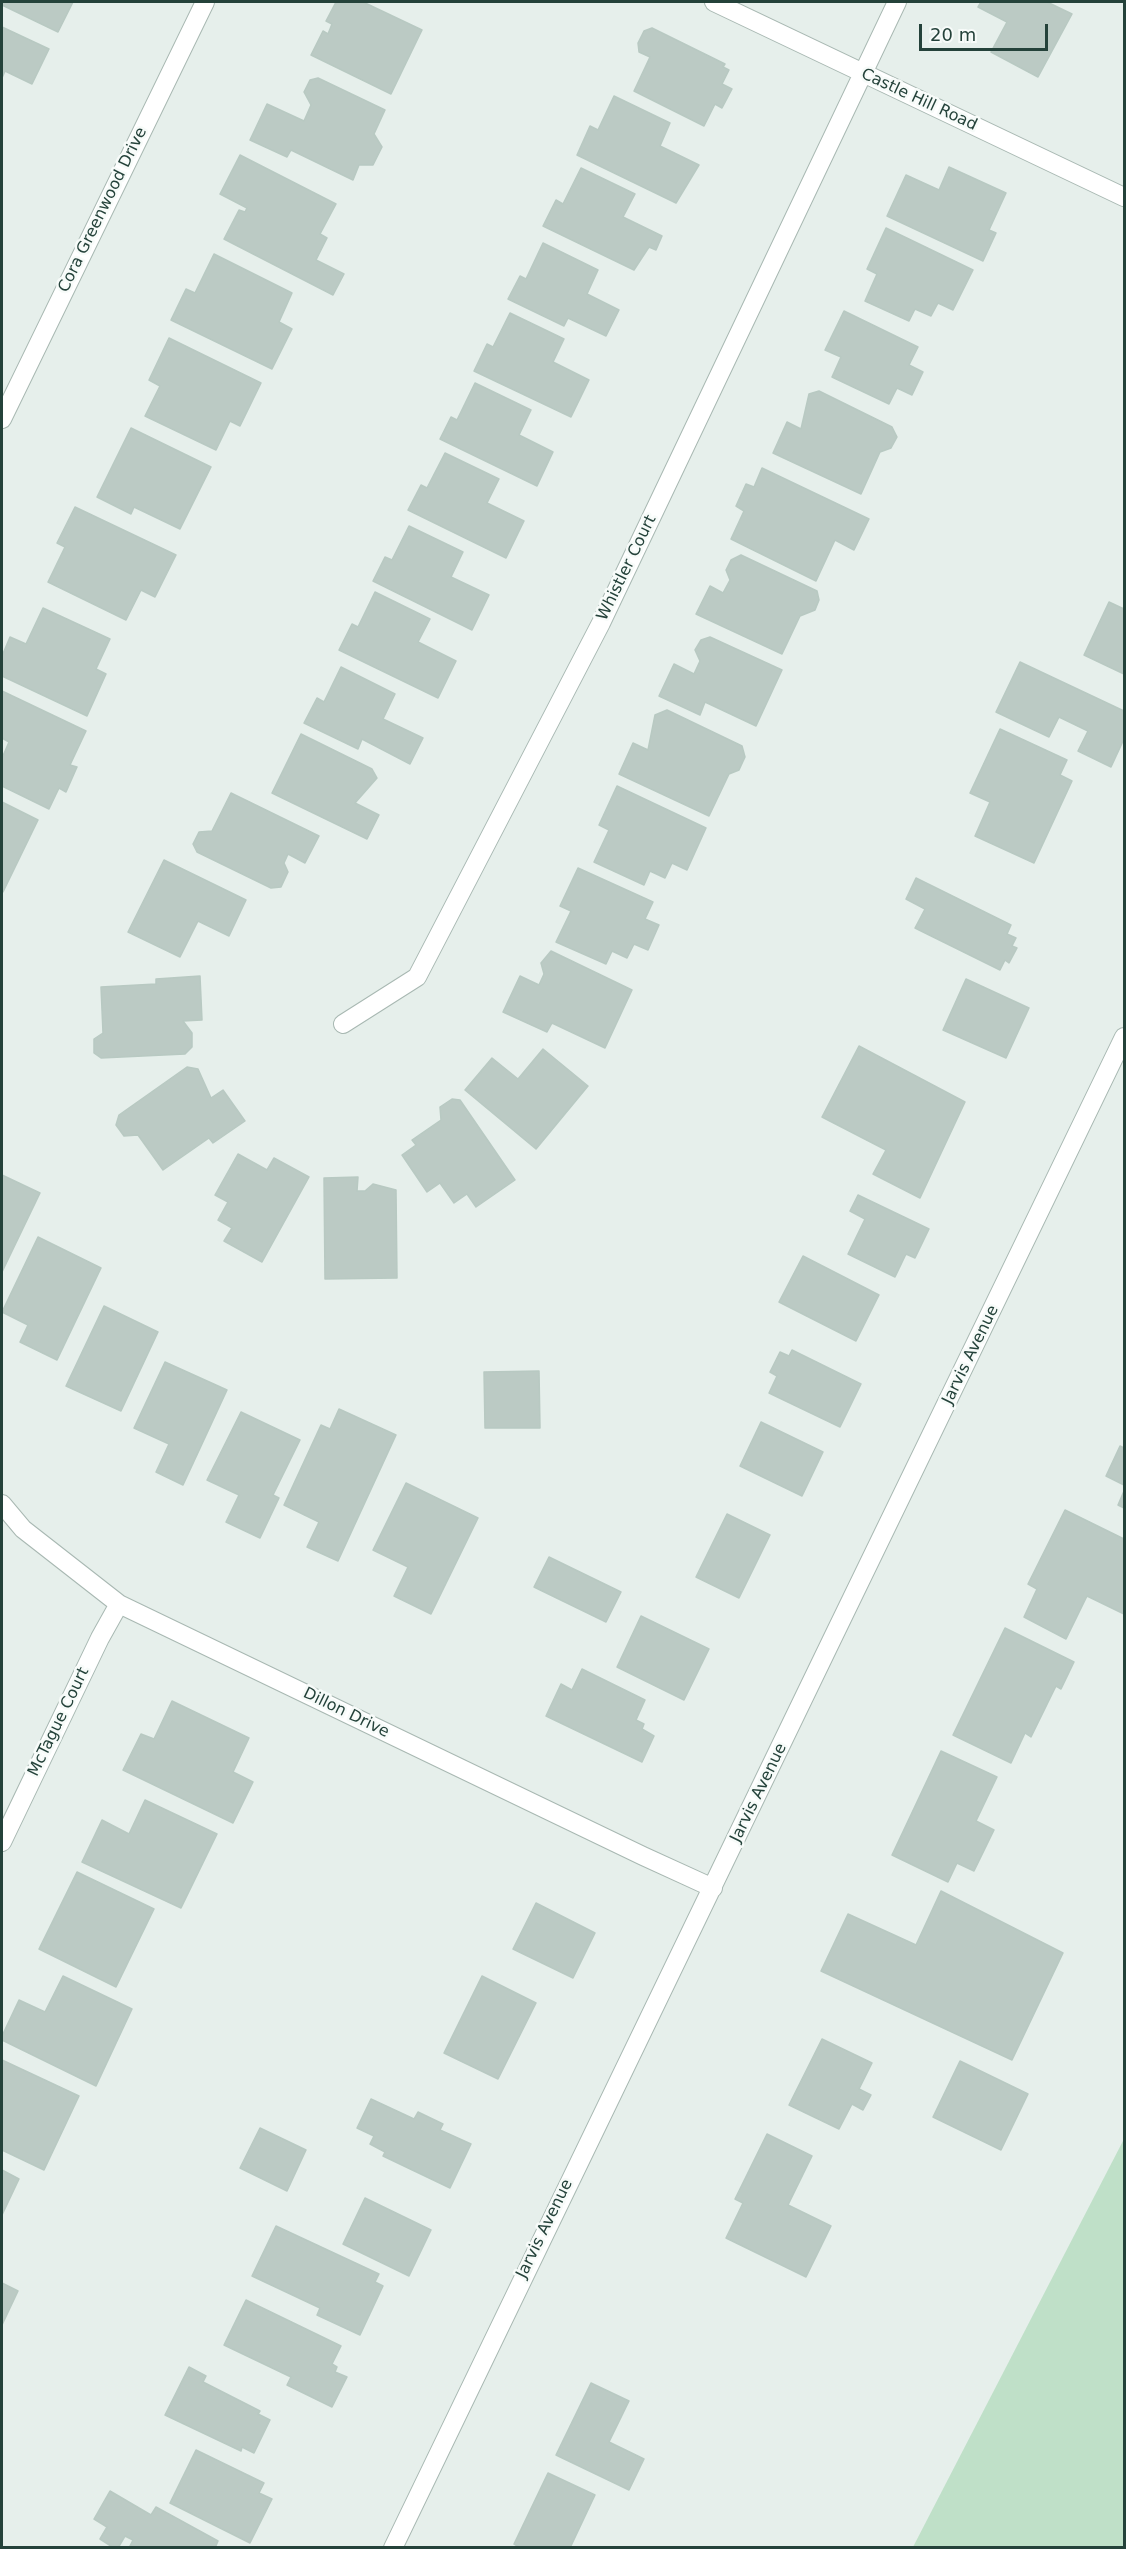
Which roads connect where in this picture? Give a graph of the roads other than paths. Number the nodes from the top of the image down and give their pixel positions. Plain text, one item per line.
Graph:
1 (205, 2) edge
2 (714, 2) edge
3 (897, 2) edge
4 (863, 73) junction
5 (1125, 197) edge
6 (3, 412) edge
7 (343, 1024) dead end
8 (1125, 1037) edge
9 (2, 1504) edge
10 (119, 1604) junction
11 (2, 1842) edge
12 (713, 1888) junction
13 (393, 2547) edge

1 - 6 street, Cora Greenwood Drive
2 - 4 street, Castle Hill Road
3 - 4 street, Whistler Court
4 - 5 street, Castle Hill Road
4 - 7 street, Whistler Court
8 - 12 street, Jarvis Avenue
9 - 10 street, Dillon Drive
10 - 11 street, McTague Court
10 - 12 street, Dillon Drive
12 - 13 street, Jarvis Avenue

